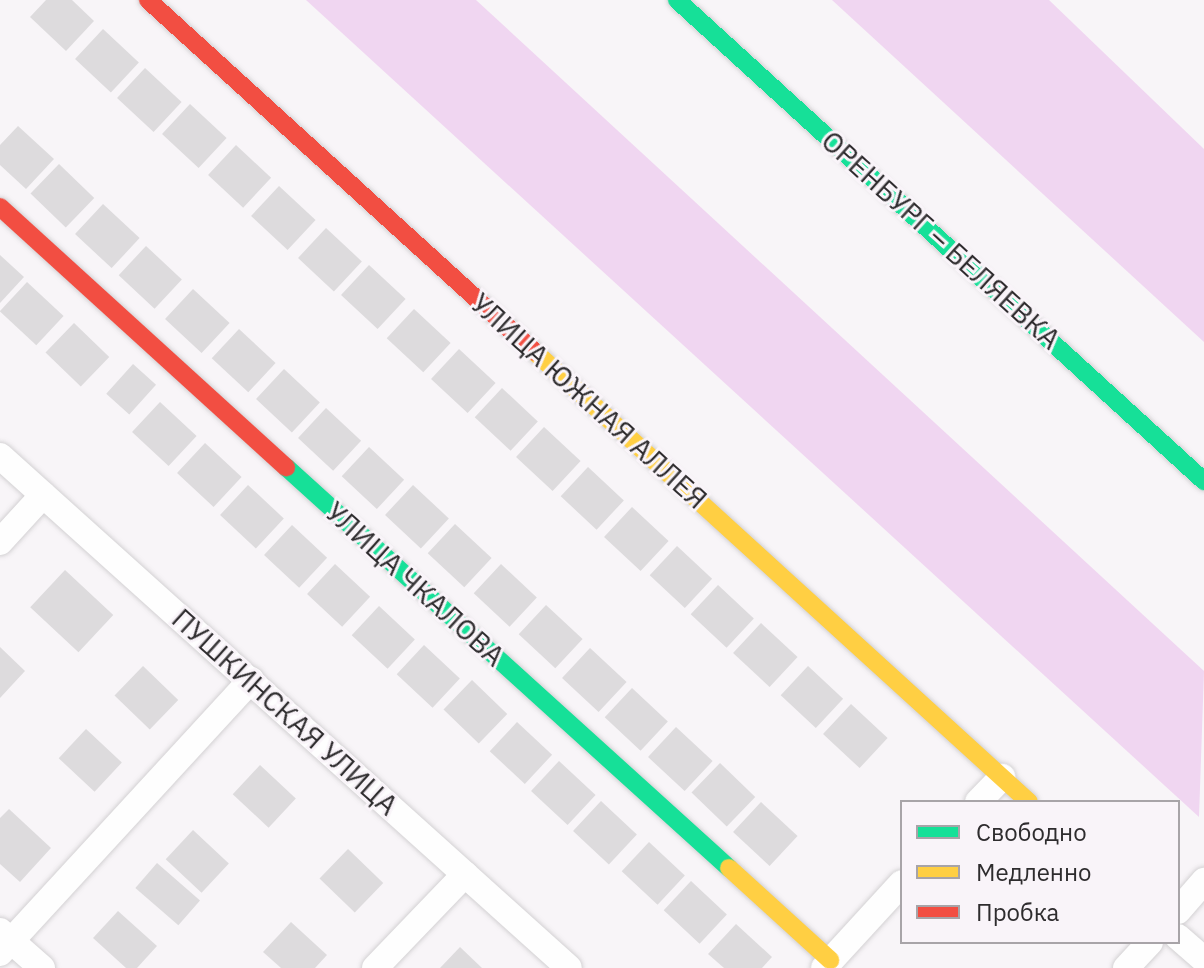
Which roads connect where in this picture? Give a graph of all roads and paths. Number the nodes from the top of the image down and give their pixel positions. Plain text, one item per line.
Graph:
1 (148, 0) edge
2 (677, 0) edge
3 (0, 207) edge
4 (0, 456) edge
5 (1204, 481) edge
6 (43, 495) junction
7 (0, 542) edge
8 (251, 680) junction
9 (1002, 777) junction
10 (980, 800) edge
11 (1027, 800) edge
12 (465, 874) junction
13 (1204, 881) edge
14 (900, 885) edge
15 (1180, 909) edge
16 (1180, 939) edge
17 (4, 941) edge
18 (1148, 944) edge
19 (1204, 960) edge
20 (827, 964) edge
21 (42, 968) edge
22 (375, 968) edge
23 (569, 968) edge
24 (1126, 968) edge

1 - 9 street, УЛИЦА ЮЖНАЯ АЛЛЕЯ
2 - 5 street, ОРЕНБУРГ – БЕЛЯЕВКА
3 - 20 street, УЛИЦА ЧКАЛОВА
4 - 6 street, ПУШКИНСКАЯ УЛИЦА
6 - 7 street
6 - 8 street, ПУШКИНСКАЯ УЛИЦА
8 - 12 street, ПУШКИНСКАЯ УЛИЦА
8 - 17 street
9 - 10 street
9 - 11 street, УЛИЦА ЮЖНАЯ АЛЛЕЯ
12 - 22 street
12 - 23 street, ПУШКИНСКАЯ УЛИЦА
13 - 15 street
14 - 20 street
16 - 19 street
17 - 21 street
18 - 24 street

